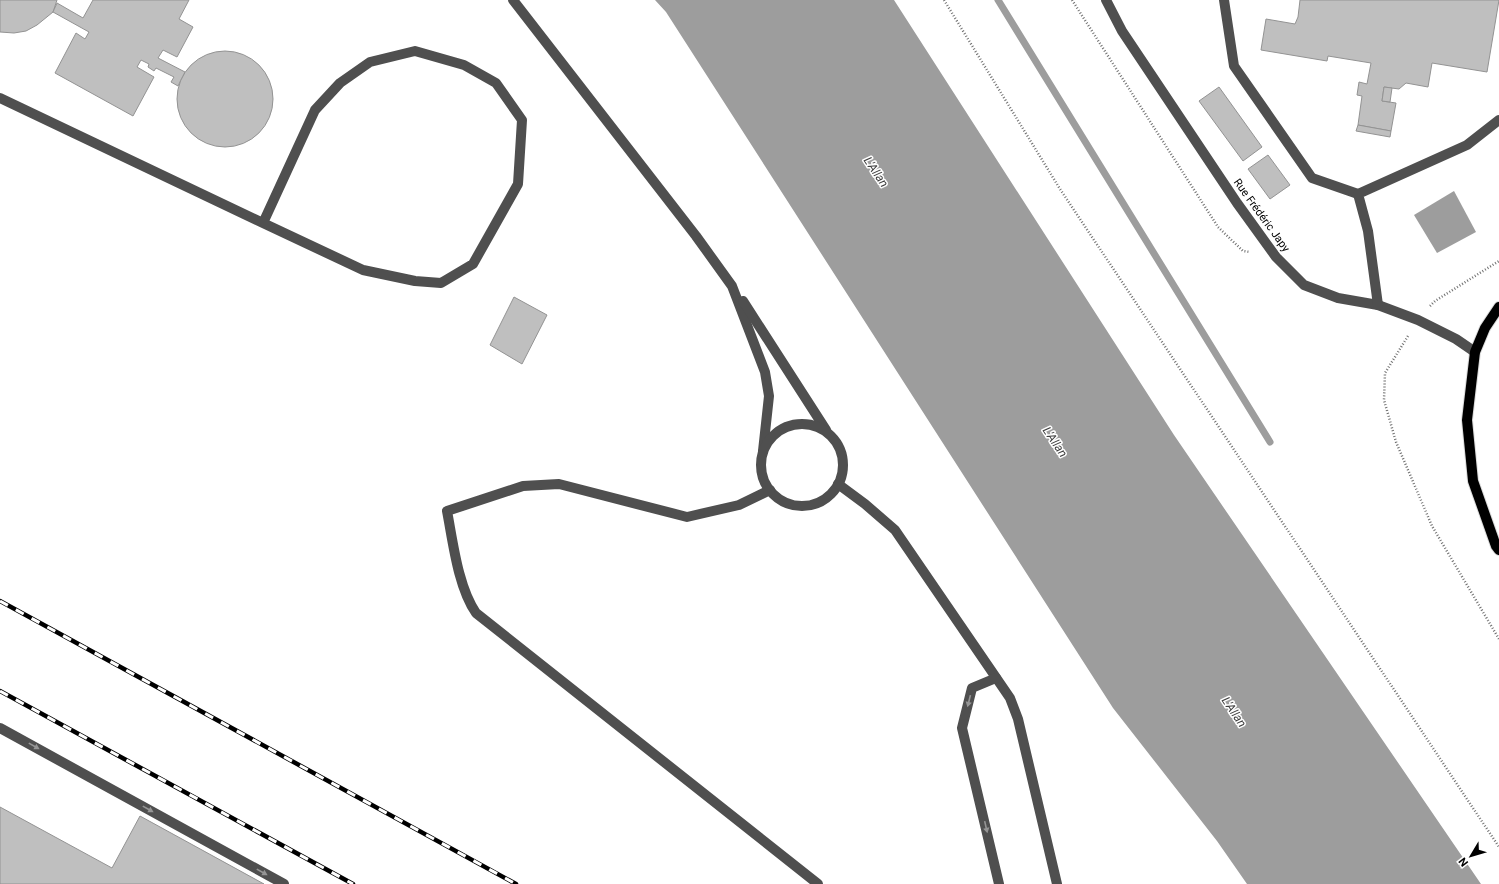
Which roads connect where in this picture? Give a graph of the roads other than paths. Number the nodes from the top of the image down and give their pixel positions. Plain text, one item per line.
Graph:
1 (513, 0) edge
2 (1106, 0) edge
3 (1224, 0) edge
4 (0, 98) edge
5 (1499, 120) edge
6 (1358, 194) junction
7 (264, 223) junction
8 (732, 286) junction
9 (1378, 305) junction
10 (1499, 307) edge
11 (1474, 352) junction
12 (830, 435) junction
13 (763, 451) junction
14 (838, 484) junction
15 (770, 490) junction
16 (1499, 550) edge
17 (996, 678) junction
18 (0, 728) edge
19 (284, 884) edge
20 (818, 884) edge
21 (999, 884) edge
22 (1057, 884) edge

1 - 8 street
2 - 9 street, Rue Frédéric Japy
3 - 6 street
4 - 7 street
5 - 6 street
6 - 9 street
7 - 7 street
8 - 12 street
8 - 13 street
9 - 11 street, Rue Frédéric Japy
10 - 11 main road
11 - 16 main road
12 - 13 street
12 - 14 street
13 - 15 street
14 - 15 street
14 - 17 street
15 - 20 street
17 -> 21 street
17 - 22 street
18 -> 19 street

